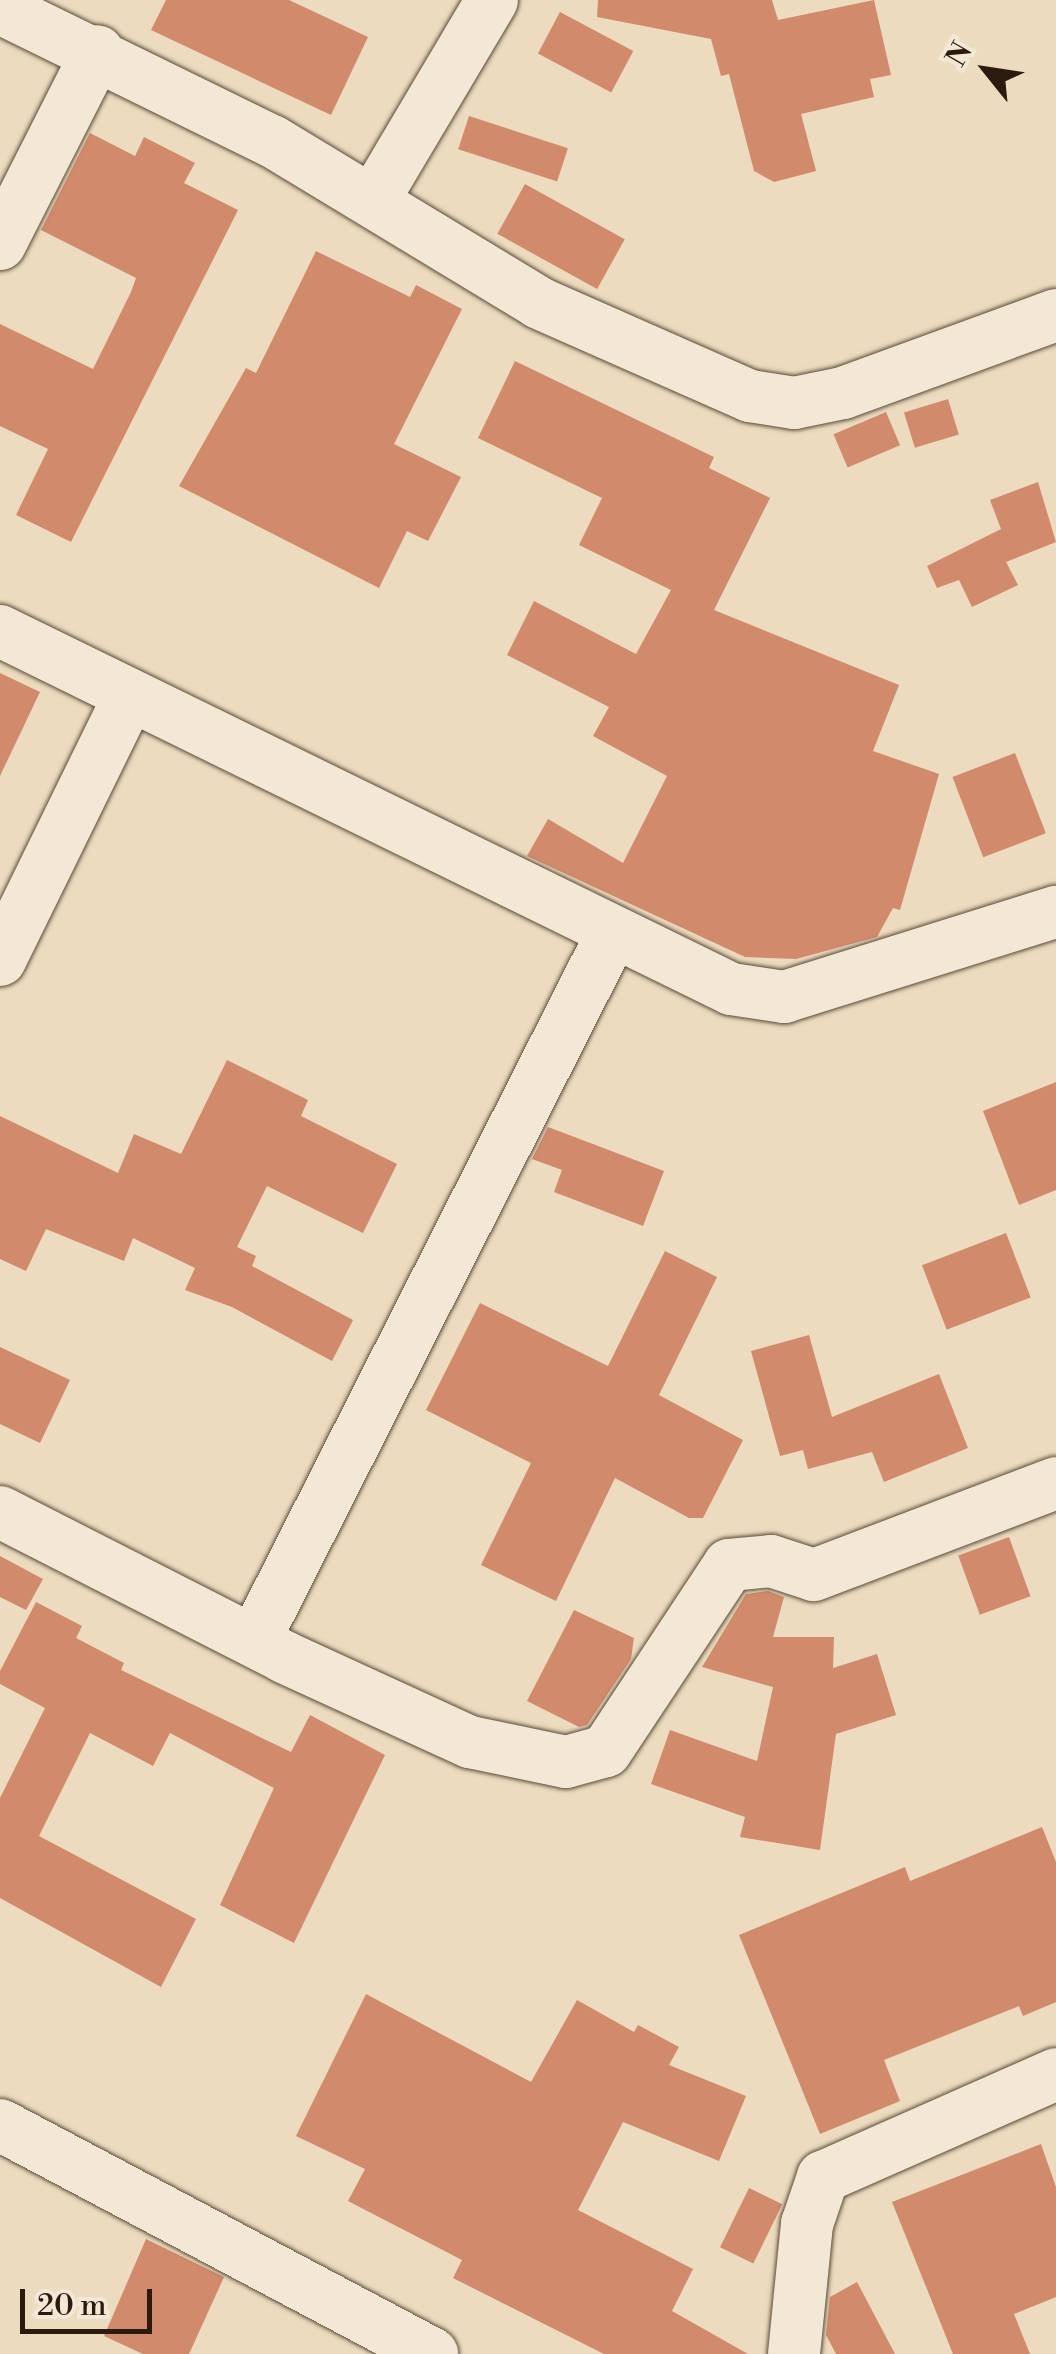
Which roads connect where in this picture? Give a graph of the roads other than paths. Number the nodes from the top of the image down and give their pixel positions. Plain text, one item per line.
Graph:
1 (492, 0) edge
2 (0, 8) edge
3 (98, 51) junction
4 (374, 199) junction
5 (0, 244) edge
6 (1056, 315) edge
7 (0, 631) edge
8 (130, 694) junction
9 (1056, 912) edge
10 (612, 932) junction
11 (0, 960) edge
12 (1056, 1483) edge
13 (0, 1512) edge
14 (254, 1641) junction
15 (1056, 2074) edge
16 (6, 2145) edge
17 (432, 2354) edge
18 (794, 2354) edge

1 - 4 street
2 - 3 street
3 - 4 street
3 - 5 street
4 - 6 street
7 - 8 street
8 - 10 street
8 - 11 street
9 - 10 street
10 - 14 street
12 - 14 street
13 - 14 street
15 - 18 street
16 - 17 street

